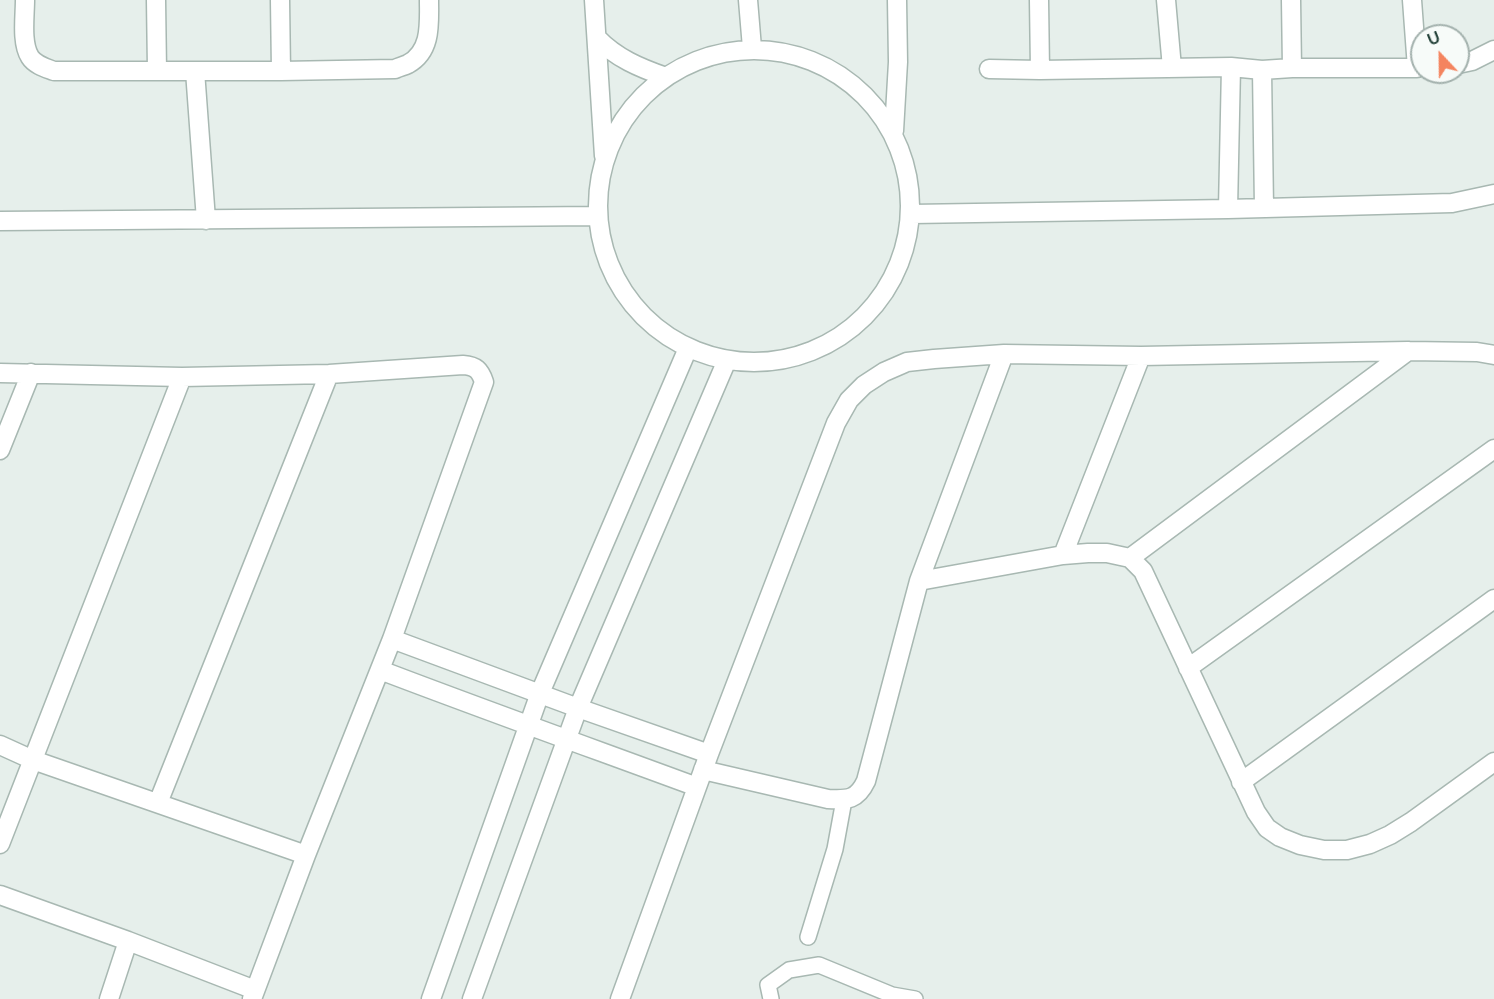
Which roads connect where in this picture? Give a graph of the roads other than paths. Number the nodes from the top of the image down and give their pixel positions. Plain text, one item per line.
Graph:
1 (25, 0) edge
2 (156, 0) edge
3 (280, 0) edge
4 (429, 0) edge
5 (594, 0) edge
6 (748, 0) edge
7 (897, 0) edge
8 (1039, 0) edge
9 (1166, 0) edge
10 (1291, 0) edge
11 (1412, 0) edge
12 (1415, 24) edge
13 (597, 38) junction
14 (752, 48) junction
15 (1494, 50) edge
16 (1470, 61) edge
17 (1231, 67) junction
18 (1172, 68) junction
19 (1292, 68) junction
20 (1410, 68) edge
21 (989, 69) dead end
22 (157, 70) junction
23 (1040, 70) junction
24 (1263, 70) junction
25 (195, 71) junction
26 (281, 71) junction
27 (666, 77) junction
28 (894, 130) junction
29 (604, 158) junction
30 (1494, 194) edge
31 (1264, 208) junction
32 (1228, 209) junction
33 (912, 214) junction
34 (597, 216) junction
35 (206, 220) junction
36 (0, 221) edge
37 (688, 348) junction
38 (1408, 351) junction
39 (1004, 354) junction
40 (1494, 355) edge
41 (1141, 356) junction
42 (727, 360) junction
43 (0, 373) edge
44 (31, 373) junction
45 (329, 374) junction
46 (182, 377) junction
47 (1494, 449) edge
48 (0, 450) edge
49 (1062, 555) junction
50 (1130, 558) junction
51 (919, 581) junction
52 (1494, 599) edge
53 (392, 639) junction
54 (1188, 668) junction
55 (380, 670) junction
56 (540, 693) junction
57 (578, 708) junction
58 (527, 726) junction
59 (566, 739) junction
60 (0, 745) edge
61 (33, 760) junction
62 (1494, 762) edge
63 (703, 770) junction
64 (1241, 782) junction
65 (844, 800) junction
66 (158, 803) junction
67 (0, 844) edge
68 (306, 855) junction
69 (0, 895) edge
70 (808, 937) dead end
71 (128, 941) junction
72 (253, 994) edge
73 (109, 999) edge
74 (431, 999) edge
75 (472, 999) edge
76 (621, 999) edge
77 (771, 999) edge
78 (915, 999) edge

1 - 22 street
2 - 22 street
3 - 26 street
4 - 26 street
5 - 13 street
6 - 14 street
7 - 28 street
8 - 23 street
9 - 18 street
10 - 19 street
11 - 12 street
13 - 27 street
13 - 29 street
14 - 27 street
14 - 28 street
15 - 16 street
17 - 18 street
17 - 24 street
17 - 32 street
18 - 23 street
19 - 20 street
19 - 24 street
21 - 23 street
22 - 25 street
24 - 31 street
25 - 26 street
25 - 35 street
27 - 29 street
28 - 33 street
29 - 34 street
30 - 31 street
31 - 32 street
32 - 33 street
33 - 42 street
34 - 35 street
34 - 37 street
35 - 36 street
37 - 42 street
37 - 56 street
38 - 40 street
38 - 41 street
38 - 50 street
39 - 41 street
39 - 51 street
39 - 63 street
41 - 49 street
42 - 57 street
43 - 44 street
44 - 46 street
44 - 48 street
45 - 46 street
45 - 53 street
45 - 66 street
46 - 61 street
47 - 54 street
49 - 50 street
49 - 51 street
50 - 54 street
51 - 65 street
52 - 64 street
53 - 55 street
53 - 56 street
54 - 64 street
55 - 58 street
55 - 68 street
56 - 57 street
56 - 58 street
57 - 59 street
57 - 63 street
58 - 59 street
58 - 74 street
59 - 63 street
59 - 75 street
60 - 61 street
61 - 66 street
61 - 67 street
62 - 64 street
63 - 65 street
63 - 76 street
65 - 70 lane
66 - 68 street
68 - 72 street
69 - 71 street
71 - 72 street
71 - 73 street
77 - 78 lane

